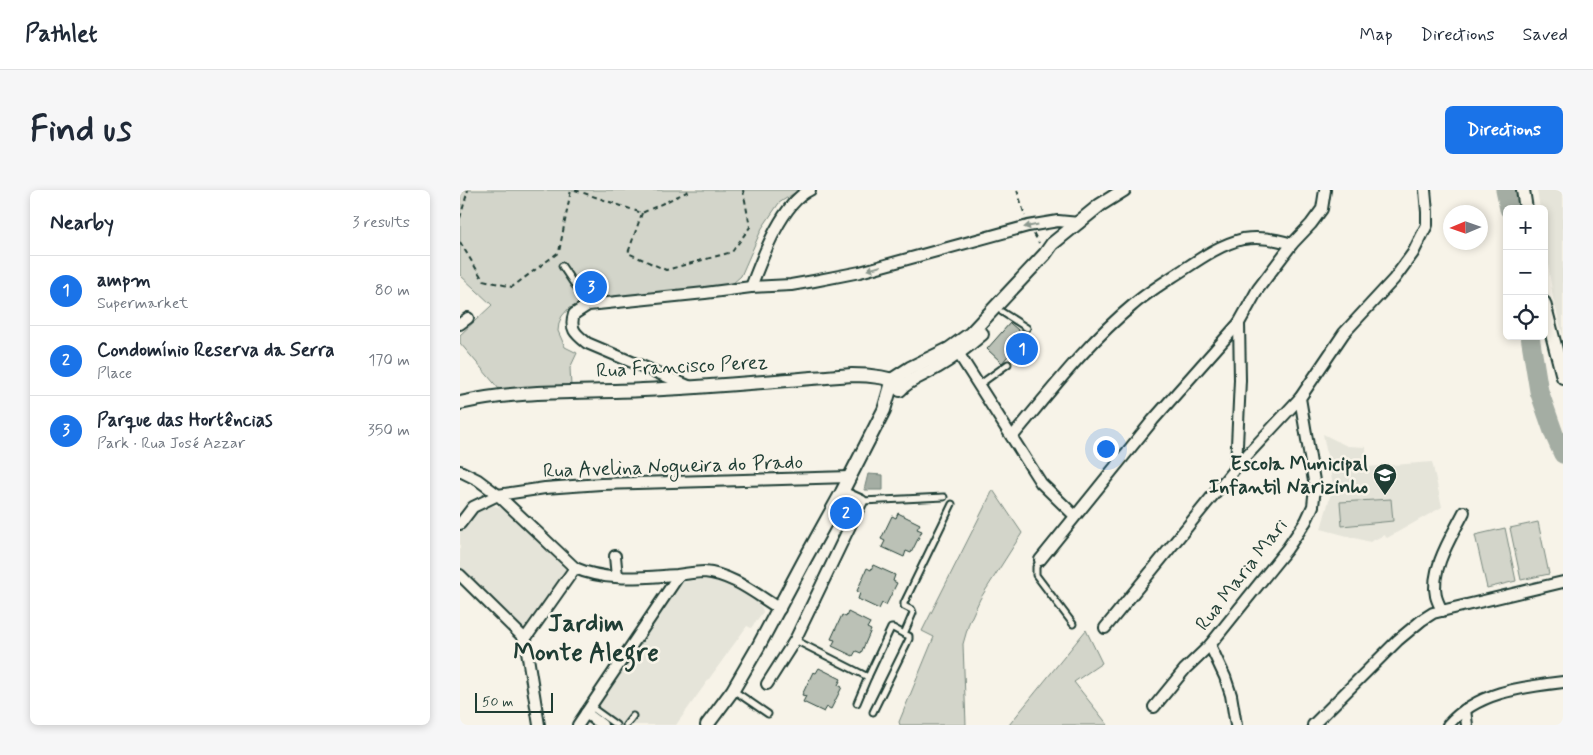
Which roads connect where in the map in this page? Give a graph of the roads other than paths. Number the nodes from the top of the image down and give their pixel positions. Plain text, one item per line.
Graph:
1 (810, 190) edge
2 (1124, 190) edge
3 (1325, 190) edge
4 (1425, 190) edge
5 (1523, 190) edge
6 (1525, 205) edge
7 (1079, 223) junction
8 (1068, 233) junction
9 (1292, 244) junction
10 (562, 266) dead end
11 (751, 287) junction
12 (588, 305) junction
13 (1002, 312) junction
14 (1548, 319) edge
15 (1239, 323) junction
16 (1027, 328) dead end
17 (956, 349) junction
18 (1008, 364) dead end
19 (1563, 377) edge
20 (899, 381) junction
21 (979, 386) junction
22 (692, 387) junction
23 (1300, 398) junction
24 (460, 403) edge
25 (1012, 437) junction
26 (1236, 467) junction
27 (460, 471) edge
28 (850, 477) junction
29 (842, 492) junction
30 (498, 495) junction
31 (944, 497) dead end
32 (862, 501) junction
33 (952, 504) dead end
34 (1464, 512) dead end
35 (1075, 516) junction
36 (460, 524) edge
37 (615, 556) dead end
38 (1040, 560) joint
39 (575, 568) junction
40 (460, 575) edge
41 (679, 575) junction
42 (617, 577) junction
43 (1563, 582) edge
44 (780, 609) junction
45 (1442, 611) junction
46 (1072, 624) dead end
47 (1105, 628) dead end
48 (904, 634) junction
49 (525, 639) junction
50 (795, 640) junction
51 (1210, 644) junction
52 (868, 677) junction
53 (767, 684) dead end
54 (1563, 685) edge
55 (732, 690) junction
56 (857, 703) dead end
57 (1154, 707) dead end
58 (588, 710) junction
59 (1465, 710) junction
60 (873, 712) dead end
61 (768, 714) dead end
62 (632, 716) dead end
63 (539, 725) edge
64 (578, 725) edge
65 (602, 725) edge
66 (616, 725) edge
67 (626, 725) edge
68 (707, 725) edge
69 (1236, 725) edge
70 (1313, 725) edge
71 (1448, 725) edge
72 (1467, 725) edge

1 - 11 street
2 - 7 street
3 - 9 street
4 - 23 street
5 - 6 street
7 - 8 street
7 -> 11 street
8 - 13 street
8 - 17 street
9 - 15 street
9 - 25 street
10 - 12 lane
11 - 12 street
12 - 22 street
13 - 16 lane
13 - 17 street
14 - 19 street
15 - 26 street
15 - 35 street
17 - 20 street
17 - 21 street
18 - 21 lane
20 - 22 street, Rua Francisco Perez
20 - 28 street
21 - 25 street
22 - 24 street, Rua Francisco Perez
23 - 26 street
23 - 51 street, Rua Maria Mari
25 - 35 street
26 - 47 street
27 - 30 street
28 - 29 street
28 - 30 street, Rua Avelina Nogueira do Prado
29 - 32 street
29 - 44 street
30 - 36 street, Rua Avelina Nogueira do Prado
30 - 39 street
31 - 32 lane
32 - 50 street
33 - 48 lane
34 - 45 street
35 - 38 street
37 - 42 street
38 - 46 lane
39 - 42 street
39 - 49 street
40 - 49 street
41 - 42 street
41 - 44 street
41 - 58 street
43 - 45 street
44 - 55 street
45 - 70 street
48 - 52 lane
48 - 60 lane
49 - 63 street
50 - 52 lane
50 - 53 street
51 - 57 street, Rua Maria Mari
51 - 69 street
52 - 56 lane
54 - 59 street
55 - 61 lane
55 - 68 street
58 - 64 street
58 - 65 street
58 - 66 lane
59 - 71 street
59 - 72 street
62 - 67 lane

